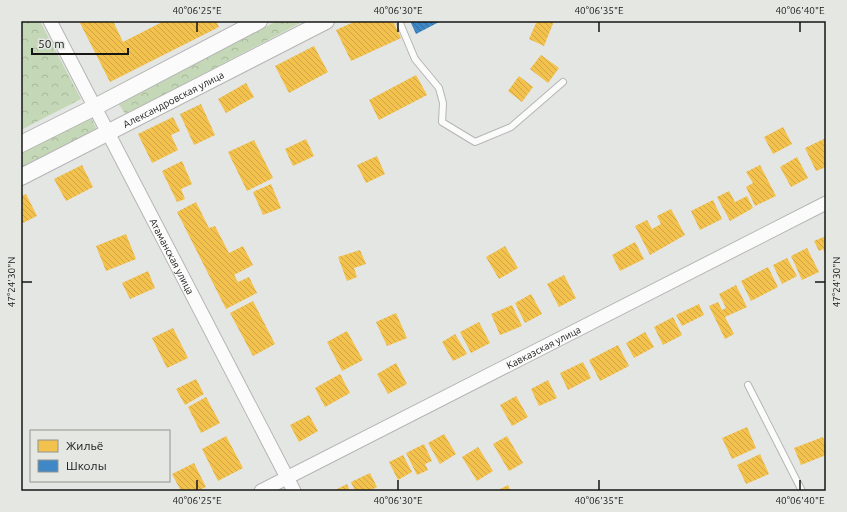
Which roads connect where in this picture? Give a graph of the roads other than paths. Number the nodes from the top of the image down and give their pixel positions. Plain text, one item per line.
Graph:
1 (50, 21) edge
2 (260, 21) edge
3 (326, 21) edge
4 (400, 21) edge
5 (563, 82) dead end
6 (95, 107) junction
7 (108, 133) junction
8 (21, 144) edge
9 (21, 177) edge
10 (826, 203) edge
11 (748, 385) dead end
12 (287, 478) junction
13 (261, 491) edge
14 (294, 491) edge
15 (802, 491) edge

1 - 6 street, Атаманская улица
2 - 6 street
3 - 7 street, Александровская улица
4 - 5 lane
6 - 7 street, Атаманская улица
6 - 8 street
7 - 9 street, Александровская улица
7 - 12 street, Атаманская улица
10 - 12 street, Кавказская улица
11 - 15 lane
12 - 13 street, Кавказская улица
12 - 14 street, Атаманская улица

